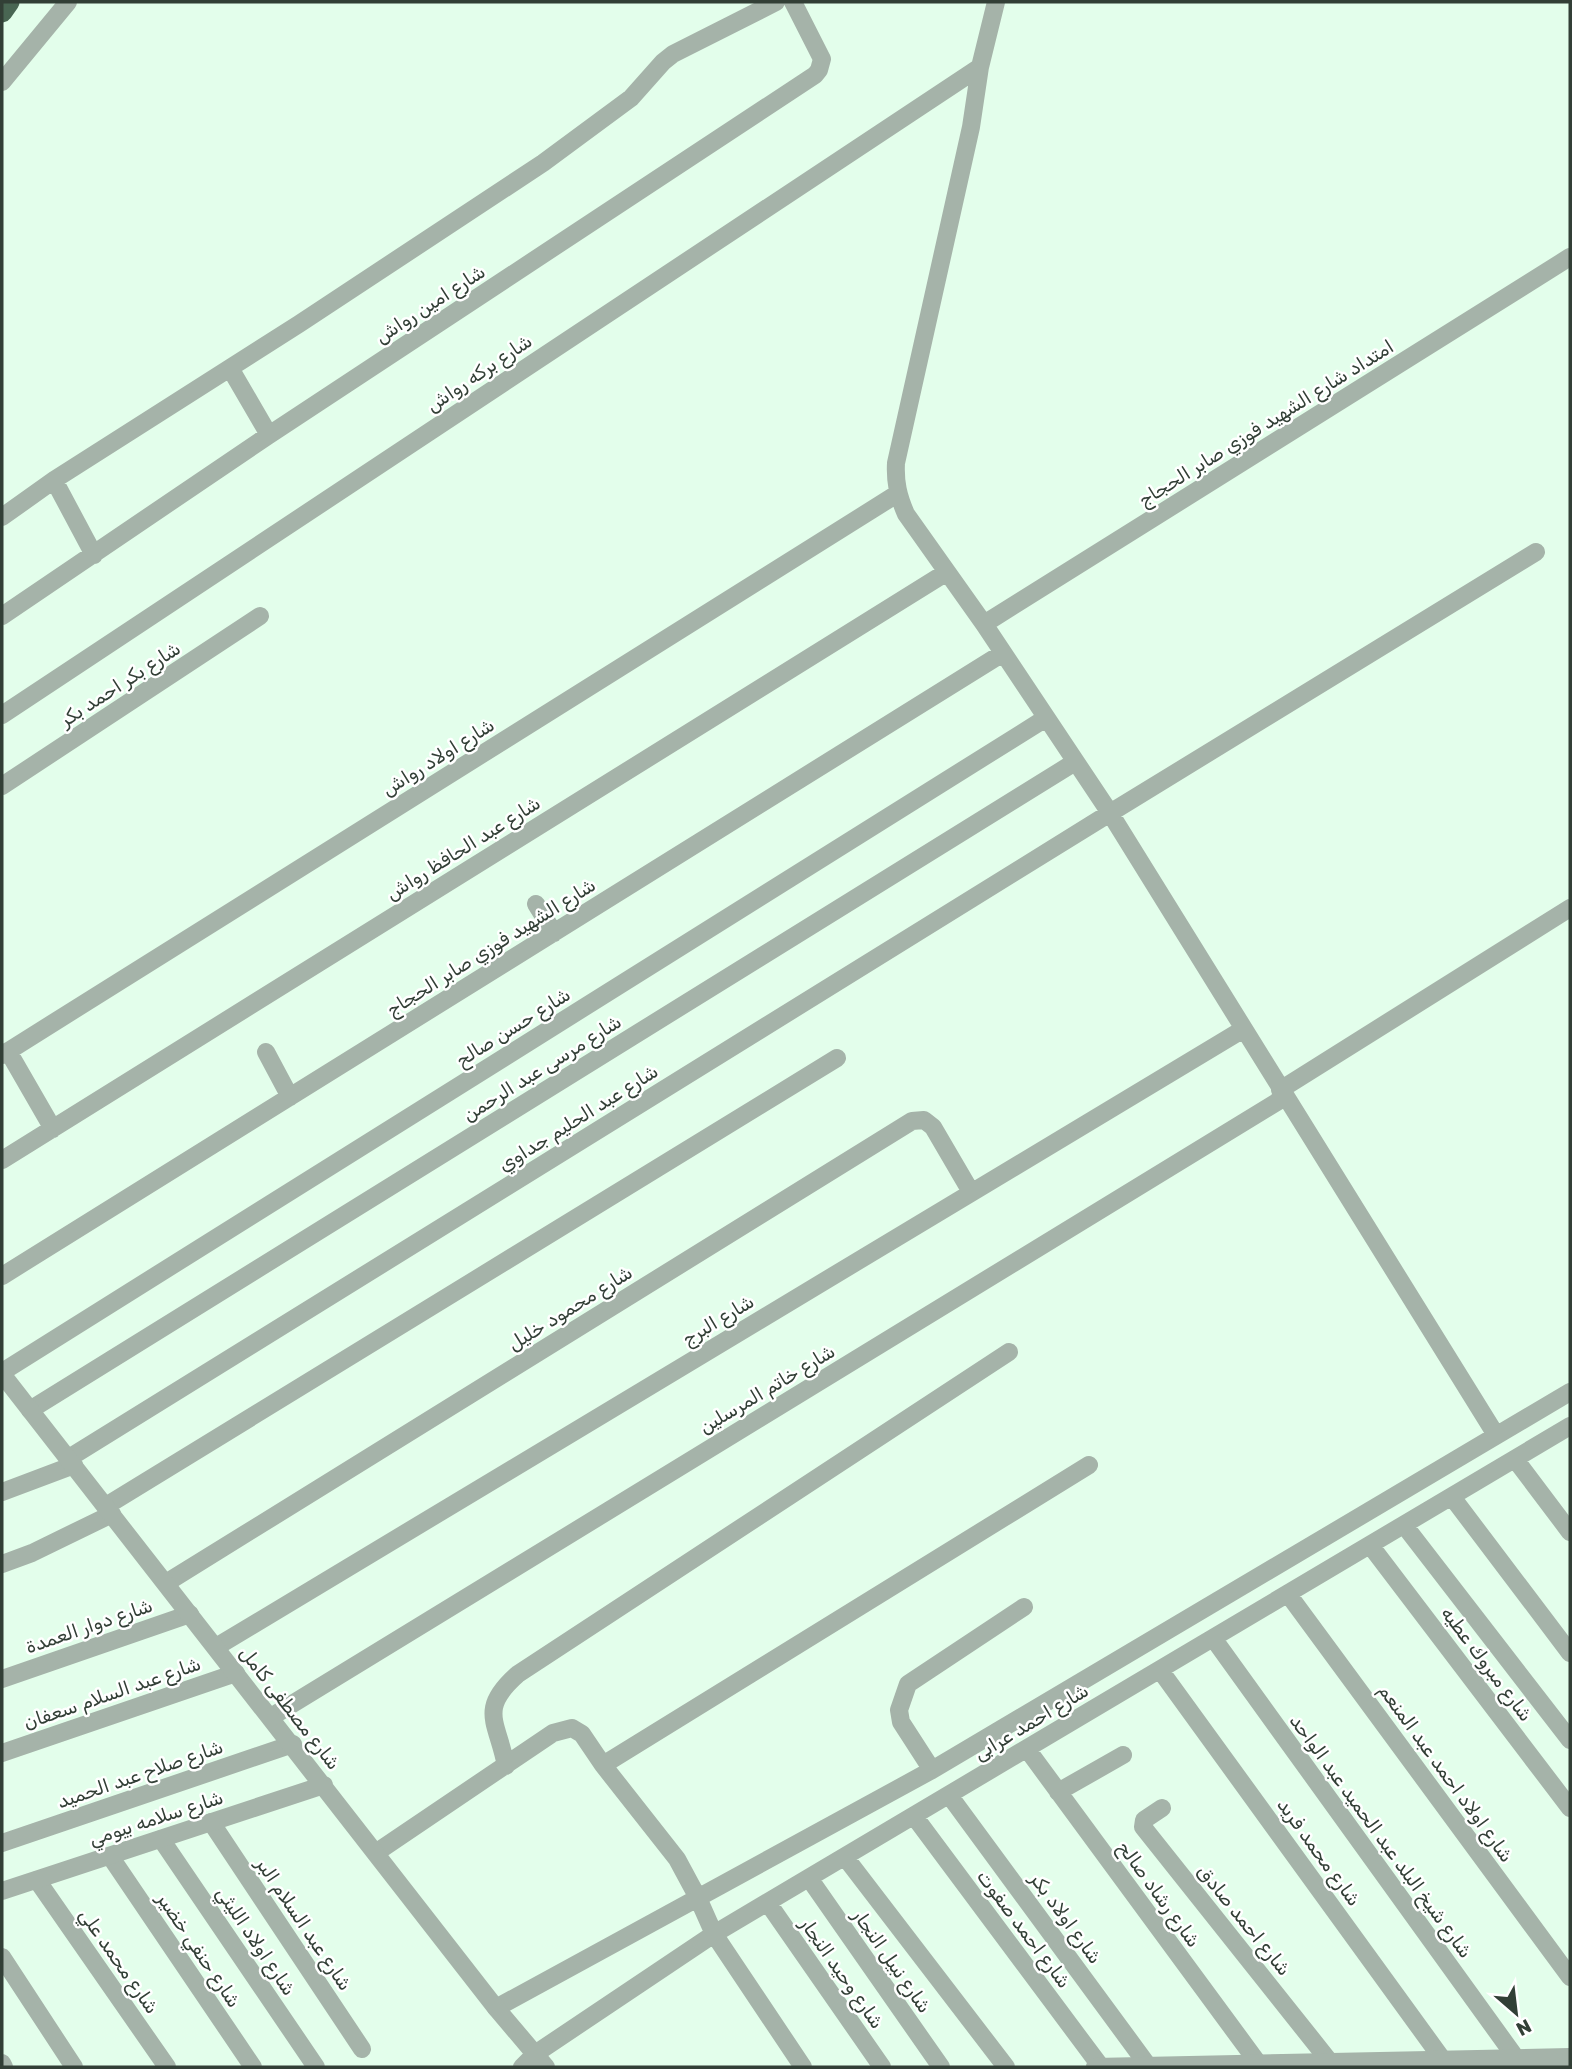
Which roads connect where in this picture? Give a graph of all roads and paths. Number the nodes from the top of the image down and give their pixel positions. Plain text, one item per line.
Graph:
1 (9, 2) edge
2 (68, 2) edge
3 (776, 2) edge
4 (793, 2) edge
5 (996, 2) edge
6 (2, 12) edge
7 (980, 67) junction
8 (2, 82) edge
9 (1570, 257) edge
10 (230, 369) junction
11 (269, 435) junction
12 (54, 480) junction
13 (897, 494) junction
14 (2, 517) edge
15 (1536, 552) dead end
16 (94, 555) junction
17 (947, 572) junction
18 (2, 616) edge
19 (260, 616) dead end
20 (984, 624) junction
21 (1003, 653) junction
22 (2, 715) edge
23 (1046, 718) junction
24 (1076, 762) junction
25 (2, 786) edge
26 (1110, 813) junction
27 (536, 904) dead end
28 (1570, 908) edge
29 (554, 933) junction
30 (1242, 1030) junction
31 (266, 1052) dead end
32 (5, 1053) edge
33 (838, 1058) dead end
34 (1282, 1094) junction
35 (290, 1097) junction
36 (52, 1129) junction
37 (2, 1160) edge
38 (971, 1192) junction
39 (2, 1276) edge
40 (1009, 1352) dead end
41 (2, 1373) edge
42 (1570, 1392) edge
43 (30, 1410) junction
44 (1570, 1426) edge
45 (1496, 1435) junction
46 (1515, 1459) junction
47 (71, 1462) junction
48 (1089, 1465) dead end
49 (2, 1492) edge
50 (1452, 1497) junction
51 (109, 1510) junction
52 (1404, 1525) junction
53 (1570, 1532) edge
54 (1370, 1545) junction
55 (2, 1564) edge
56 (166, 1583) junction
57 (1288, 1594) junction
58 (1024, 1607) dead end
59 (190, 1614) junction
60 (1213, 1638) junction
61 (216, 1647) junction
62 (1570, 1653) edge
63 (1160, 1670) junction
64 (236, 1673) junction
65 (2, 1679) edge
66 (271, 1717) junction
67 (1570, 1740) edge
68 (293, 1744) junction
69 (1027, 1749) junction
70 (2, 1754) edge
71 (1123, 1755) dead end
72 (603, 1765) junction
73 (506, 1766) junction
74 (932, 1770) junction
75 (324, 1785) junction
76 (1058, 1792) junction
77 (949, 1795) junction
78 (1162, 1808) dead end
79 (1570, 1808) edge
80 (914, 1815) junction
81 (211, 1822) junction
82 (161, 1839) junction
83 (2, 1843) edge
84 (377, 1852) junction
85 (110, 1856) junction
86 (845, 1857) junction
87 (809, 1878) junction
88 (37, 1880) junction
89 (2, 1891) edge
90 (698, 1898) junction
91 (768, 1902) junction
92 (715, 1934) junction
93 (2, 1957) edge
94 (1570, 1977) edge
95 (496, 2008) junction
96 (362, 2049) dead end
97 (1570, 2057) edge
98 (1516, 2058) junction
99 (1443, 2060) junction
100 (1331, 2062) junction
101 (1489, 2062) edge
102 (1541, 2062) edge
103 (534, 2063) edge
104 (1258, 2063) junction
105 (1404, 2064) edge
106 (1306, 2065) edge
107 (1218, 2066) edge
108 (74, 2067) edge
109 (167, 2067) edge
110 (253, 2067) edge
111 (316, 2067) edge
112 (803, 2067) edge
113 (882, 2067) edge
114 (941, 2067) edge
115 (1006, 2067) edge
116 (1095, 2067) edge
117 (1101, 2067) edge
118 (1110, 2067) edge
119 (1149, 2067) edge

1 - 6 highway
2 - 8 street
3 - 10 street
4 - 11 street, شارع امين رواش
5 - 7 street
7 - 13 street
7 - 22 street, شارع بركه رواش
9 - 20 street, امتداد شارع الشهيد فوزي صابر الحجاج
10 - 11 street
10 - 12 street
11 - 16 street, شارع امين رواش
12 - 14 street
12 - 16 street
13 - 17 street
13 - 32 street, شارع اولاد رواش
15 - 26 street, شارع عبد الحليم جداوي
16 - 18 street, شارع امين رواش
17 - 20 street
17 - 36 street, شارع عبد الحافظ رواش
19 - 25 street, شارع بكر احمد بكر
20 - 21 street
21 - 23 street
21 - 29 street, شارع الشهيد فوزي صابر الحجاج
23 - 24 street
23 - 41 street, شارع حسن صالح
24 - 26 street
24 - 43 street, شارع مرسى عبد الرحمن
26 - 30 street
26 - 47 street, شارع عبد الحليم جداوي
27 - 29 street
28 - 34 street, شارع خاتم المرسلين
29 - 35 street, شارع الشهيد فوزي صابر الحجاج
30 - 34 street
30 - 38 street, شارع البرج
31 - 35 street
32 - 36 street
33 - 51 street
34 - 45 street
34 - 66 street, شارع خاتم المرسلين
35 - 39 street, شارع الشهيد فوزي صابر الحجاج
36 - 37 street, شارع عبد الحافظ رواش
38 - 56 street, شارع محمود خليل
38 - 61 street, شارع البرج
40 - 73 street
41 - 43 street, شارع مصطفى كامل
42 - 45 street
43 - 47 street, شارع مصطفى كامل
44 - 46 street, شارع احمد عرابى
45 - 74 street
46 - 50 street, شارع احمد عرابى
46 - 53 street
47 - 49 street, شارع عبد الحليم جداوي
47 - 51 street, شارع مصطفى كامل
48 - 72 street
50 - 52 street, شارع احمد عرابى
50 - 62 street
51 - 55 street
51 - 56 street, شارع مصطفى كامل
52 - 54 street, شارع احمد عرابى
52 - 67 street
54 - 57 street, شارع احمد عرابى
54 - 79 street, شارع مبروك عطيه
56 - 59 street, شارع مصطفى كامل
57 - 60 street, شارع احمد عرابى
57 - 94 street, شارع اولاد احمد عبد المنعم
58 - 74 street
59 - 61 street, شارع مصطفى كامل
59 - 65 street, شارع دوار العمدة
60 - 63 street, شارع احمد عرابى
60 - 98 street, شارع شيخ البلد عبد الحميد عبد الواحد
61 - 64 street, شارع مصطفى كامل
63 - 69 street, شارع احمد عرابى
63 - 99 street, شارع محمد فريد
64 - 66 street, شارع مصطفى كامل
64 - 70 street, شارع عبد السلام سعفان
66 - 68 street, شارع مصطفى كامل
68 - 75 street, شارع مصطفى كامل
68 - 83 street, شارع صلاح عبد الحميد
69 - 76 street, شارع رشاد صالح
69 - 77 street, شارع احمد عرابى
71 - 76 street
72 - 73 street
72 - 90 street
73 - 84 street
74 - 90 street
75 - 81 street, شارع سلامه بيومي
75 - 84 street, شارع مصطفى كامل
76 - 104 street, شارع رشاد صالح
77 - 80 street, شارع احمد عرابى
77 - 119 street, شارع اولاد بكر
78 - 100 street, شارع احمد صادق
80 - 86 street, شارع احمد عرابى
80 - 117 street, شارع احمد صفوت
81 - 82 street, شارع سلامه بيومي
81 - 96 street, شارع عبد السلام البر
82 - 85 street, شارع سلامه بيومي
82 - 111 street, شارع اولاد الليثي
84 - 95 street, شارع مصطفى كامل
85 - 88 street, شارع سلامه بيومي
85 - 110 street, شارع حنفي خضير
86 - 87 street, شارع احمد عرابى
86 - 115 street
87 - 91 street, شارع احمد عرابى
87 - 114 street, شارع نبيل النجار
88 - 89 street, شارع سلامه بيومي
88 - 109 street, شارع محمد علي
90 - 92 street
90 - 95 street
91 - 92 street, شارع احمد عرابى
91 - 113 street, شارع وحيد النجار
92 - 103 street, شارع احمد عرابى
92 - 112 street
93 - 108 street
95 - 103 street, شارع مصطفى كامل
97 - 102 street
98 - 101 street
98 - 102 street
99 - 101 street
99 - 105 street
100 - 105 street
100 - 106 street
104 - 106 street
104 - 107 street
107 - 119 street
116 - 117 street
117 - 118 street
118 - 119 street

